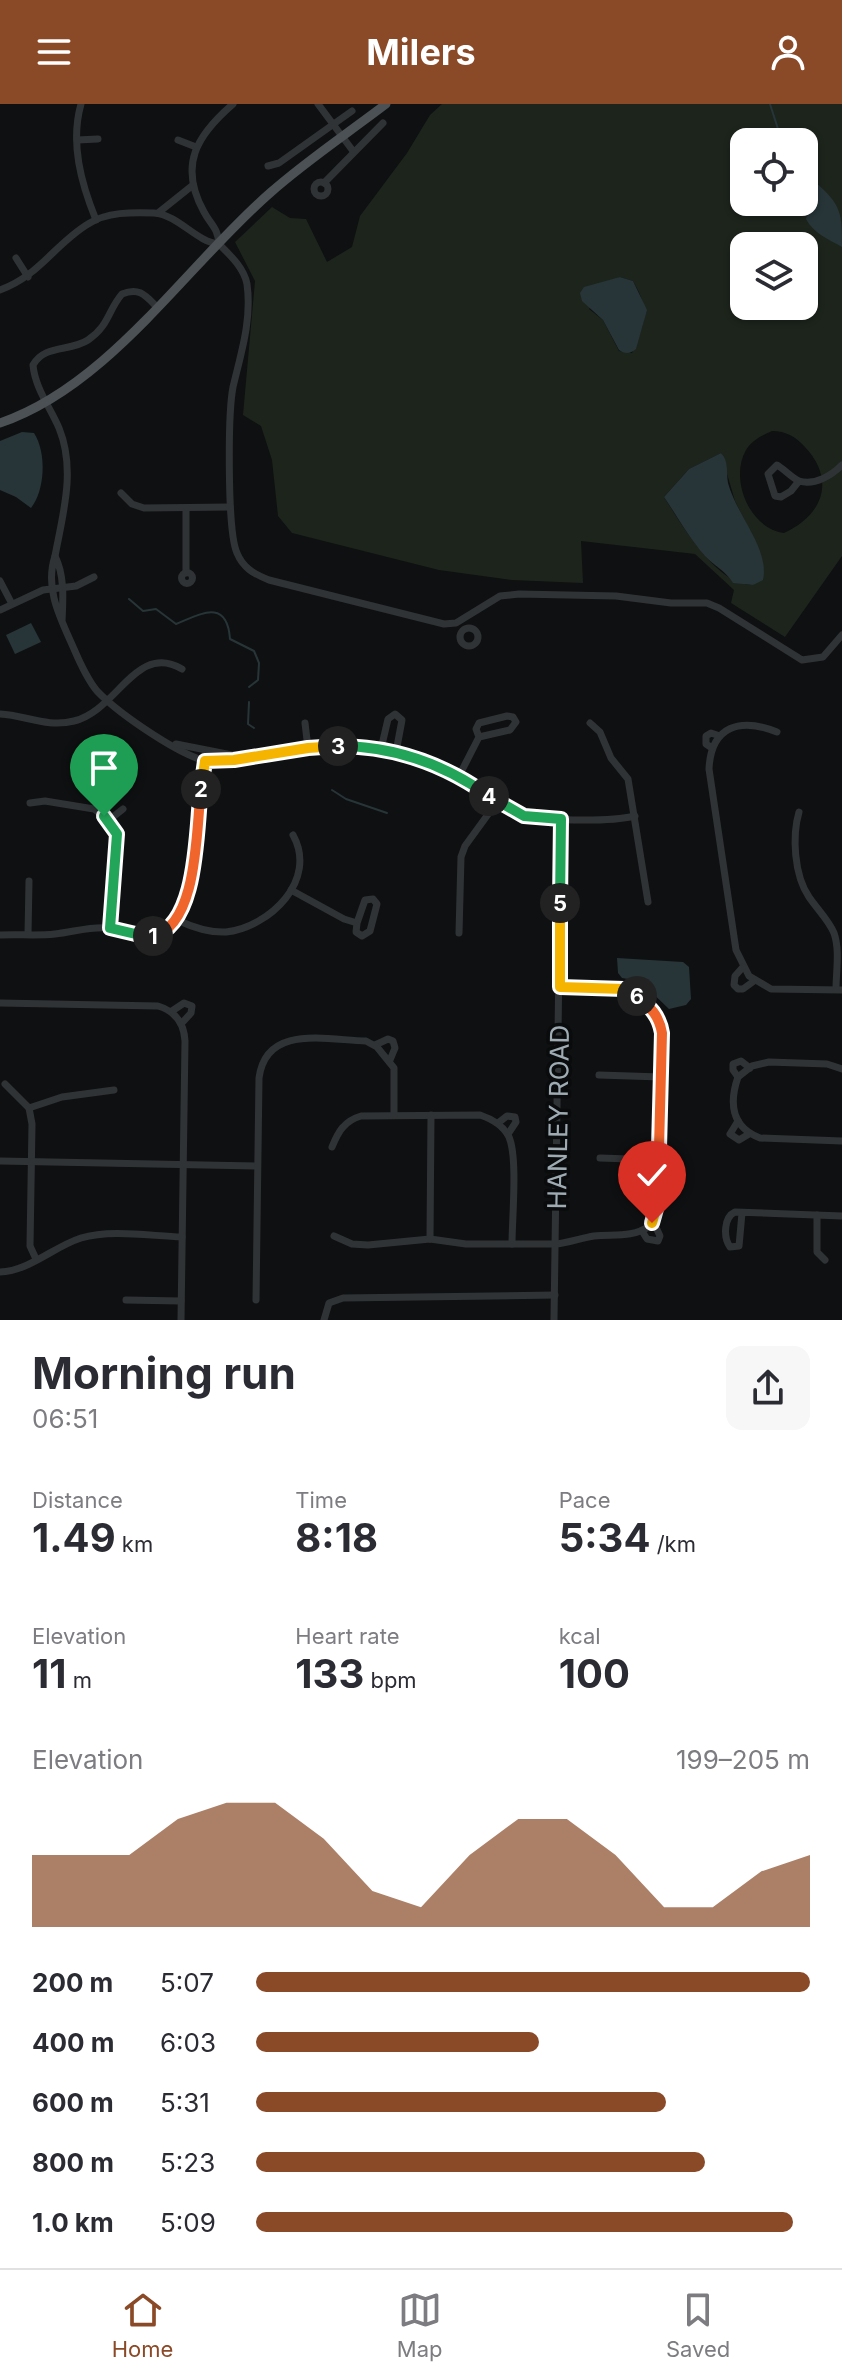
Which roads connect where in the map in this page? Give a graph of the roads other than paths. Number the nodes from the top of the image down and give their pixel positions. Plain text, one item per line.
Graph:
1 (81, 104) edge
2 (233, 104) edge
3 (318, 104) edge
4 (386, 104) edge
5 (352, 111) dead end
6 (383, 123) dead end
7 (332, 124) junction
8 (342, 137) junction
9 (98, 139) dead end
10 (77, 140) junction
11 (178, 140) dead end
12 (196, 147) junction
13 (353, 151) junction
14 (268, 166) dead end
15 (324, 183) dead end
16 (193, 185) junction
17 (158, 213) junction
18 (96, 220) junction
19 (219, 244) junction
20 (16, 258) dead end
21 (28, 277) junction
22 (0, 290) edge
23 (157, 307) junction
24 (47, 403) junction
25 (0, 423) edge
26 (842, 465) edge
27 (799, 481) junction
28 (121, 493) dead end
29 (230, 507) junction
30 (186, 508) junction
31 (55, 556) junction
32 (186, 573) dead end
33 (94, 577) dead end
34 (0, 581) edge
35 (53, 588) junction
36 (62, 588) junction
37 (12, 604) junction
38 (0, 610) edge
39 (462, 619) junction
40 (62, 621) junction
41 (465, 629) dead end
42 (842, 635) edge
43 (182, 669) dead end
44 (108, 700) junction
45 (0, 714) edge
46 (305, 723) dead end
47 (590, 723) dead end
48 (777, 732) dead end
49 (479, 737) junction
50 (170, 743) junction
51 (308, 748) junction
52 (381, 749) junction
53 (207, 751) junction
54 (396, 752) junction
55 (244, 757) junction
56 (205, 761) junction
57 (459, 776) junction
58 (497, 802) junction
59 (30, 803) dead end
60 (123, 809) dead end
61 (799, 812) dead end
62 (635, 816) junction
63 (561, 819) junction
64 (109, 820) junction
65 (293, 835) dead end
66 (29, 881) dead end
67 (291, 890) junction
68 (648, 902) dead end
69 (816, 906) junction
70 (808, 912) dead end
71 (177, 920) junction
72 (357, 923) junction
73 (110, 928) junction
74 (459, 933) dead end
75 (28, 934) junction
76 (0, 935) edge
77 (743, 967) junction
78 (754, 981) junction
79 (560, 987) junction
80 (839, 990) edge
81 (0, 1003) edge
82 (172, 1011) junction
83 (181, 1024) junction
84 (375, 1045) junction
85 (390, 1060) junction
86 (750, 1068) junction
87 (842, 1069) edge
88 (599, 1075) dead end
89 (661, 1077) junction
90 (738, 1077) junction
91 (5, 1084) dead end
92 (114, 1090) dead end
93 (29, 1108) junction
94 (394, 1115) junction
95 (431, 1115) junction
96 (738, 1121) junction
97 (498, 1123) junction
98 (508, 1134) junction
99 (749, 1134) junction
100 (842, 1141) edge
101 (332, 1147) dead end
102 (600, 1158) dead end
103 (659, 1160) junction
104 (0, 1161) edge
105 (32, 1162) junction
106 (183, 1165) junction
107 (257, 1166) junction
108 (742, 1213) junction
109 (817, 1215) junction
110 (842, 1216) edge
111 (653, 1221) junction
112 (642, 1231) junction
113 (334, 1236) dead end
114 (182, 1237) junction
115 (430, 1239) junction
116 (512, 1244) junction
117 (556, 1244) junction
118 (36, 1259) junction
119 (825, 1260) dead end
120 (0, 1272) edge
121 (555, 1295) junction
122 (126, 1300) dead end
123 (256, 1300) dead end
124 (181, 1301) junction
125 (181, 1320) edge
126 (324, 1320) edge
127 (554, 1320) edge

1 - 10 street
2 - 12 street
3 - 7 street
4 - 8 main road
5 - 7 street
6 - 13 street
7 - 8 street
7 - 14 street
8 - 13 street
8 - 19 main road
9 - 10 street
10 - 18 street
11 - 12 street
12 - 16 street
13 - 15 street
16 - 17 street
16 - 19 street
17 - 18 street
17 - 19 street
18 - 21 street
19 - 23 main road
19 - 29 street
20 - 21 street
21 - 22 street
23 - 24 main road
23 - 24 street
24 - 25 main road
24 - 31 street
26 - 27 street
27 - 27 street
28 - 30 street
29 - 30 street
29 - 39 street
30 - 32 street
31 - 35 street
31 - 36 street
33 - 36 street
34 - 37 street
35 - 36 street
35 - 37 street
35 - 40 street
36 - 40 street
37 - 38 street
39 - 41 street
39 - 42 street
40 - 44 street
43 - 44 street
44 - 45 street
44 - 50 street
46 - 51 street
47 - 62 street
48 - 77 street
49 - 49 street
49 - 57 street
50 - 53 street
50 - 56 street
51 - 52 street
51 - 55 street
52 - 54 street
52 - 54 street
53 - 55 street
53 - 56 street
54 - 57 street
55 - 56 street
56 - 71 street
57 - 58 street
58 - 63 street
58 - 74 street
59 - 64 street
60 - 64 street
61 - 69 street
62 - 63 street
62 - 68 street
63 - 79 street, HANLEY ROAD
64 - 73 street
65 - 67 street
66 - 75 street
67 - 71 street
67 - 72 street
69 - 70 street
69 - 80 street
71 - 73 street
72 - 72 street
73 - 75 street
75 - 76 street
77 - 78 street
77 - 78 street
78 - 80 street
79 - 89 street
79 - 117 street, HANLEY ROAD
81 - 82 street
82 - 83 street
82 - 83 street
83 - 106 street
84 - 85 street
84 - 85 street
84 - 107 street
85 - 94 street
86 - 87 street
86 - 90 street
86 - 90 street
88 - 89 street
89 - 103 street
90 - 96 street
91 - 93 street
92 - 93 street
93 - 105 street
94 - 95 street
94 - 101 street
95 - 97 street
95 - 115 street
96 - 99 street
96 - 99 street
97 - 98 street
97 - 98 street
98 - 116 street
99 - 100 street
102 - 103 street
103 - 111 street
104 - 105 street
105 - 106 street
105 - 118 street
106 - 107 street
106 - 114 street
107 - 123 street
108 - 108 street
108 - 109 street
109 - 110 street
109 - 119 street
111 - 112 street
111 - 112 street
112 - 117 street
113 - 115 street
114 - 118 street
114 - 124 street
115 - 116 street
116 - 117 street
117 - 121 street, HANLEY ROAD
118 - 120 street
121 - 126 street
121 - 127 street, HANLEY ROAD
122 - 124 street
124 - 125 street

